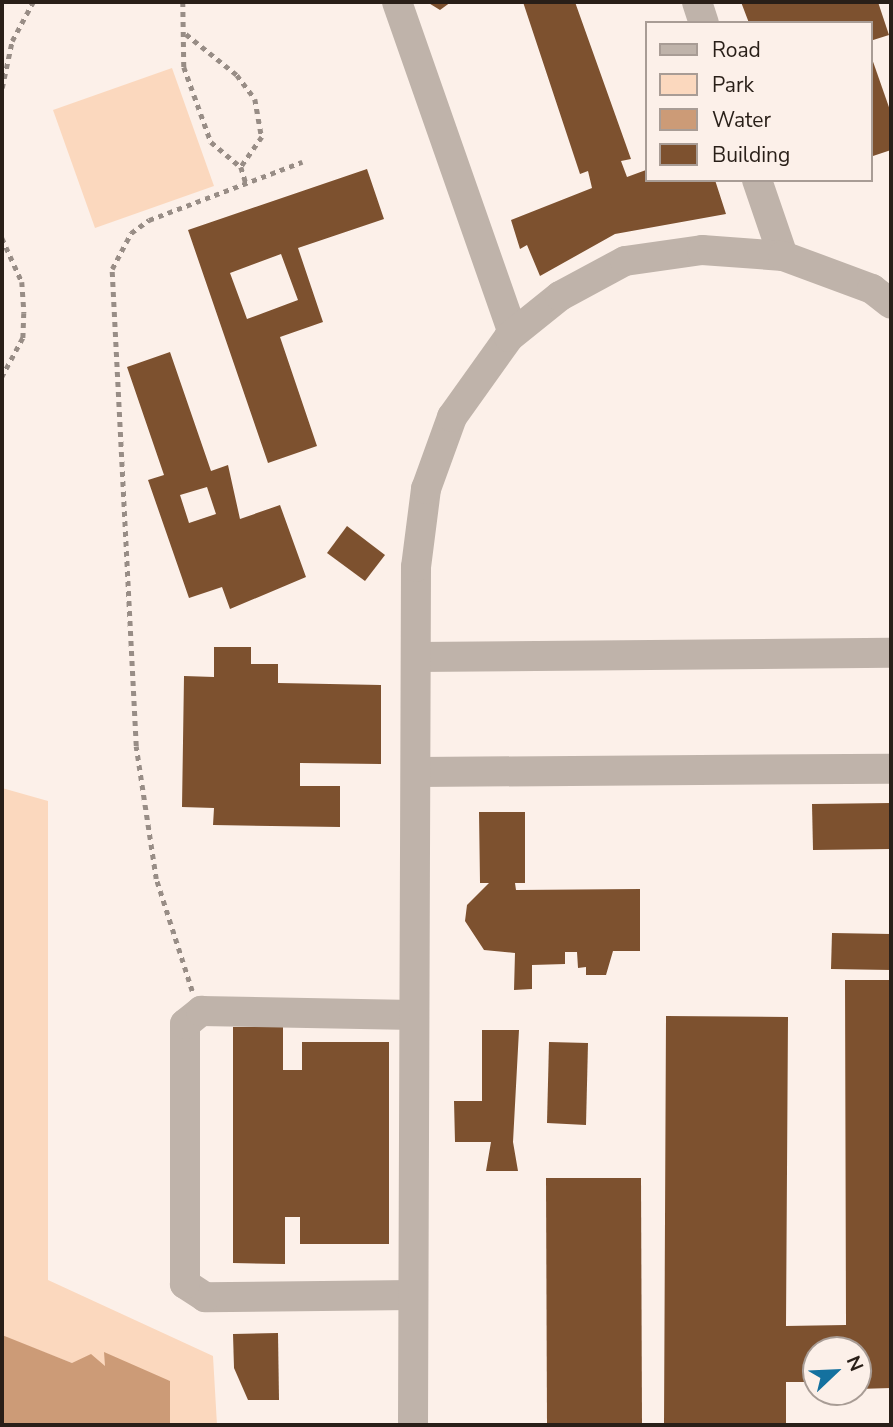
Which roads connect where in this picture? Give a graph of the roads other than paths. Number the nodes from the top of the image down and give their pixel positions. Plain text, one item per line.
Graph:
1 (397, 2) edge
2 (697, 2) edge
3 (703, 21) edge
4 (758, 182) edge
5 (783, 256) junction
6 (891, 304) edge
7 (513, 333) junction
8 (891, 653) edge
9 (417, 657) junction
10 (891, 769) edge
11 (419, 772) junction
12 (414, 1015) junction
13 (413, 1295) junction
14 (413, 1425) edge

1 - 7 lane
2 - 3 lane
4 - 5 lane
5 - 6 lane
5 - 7 lane
7 - 9 lane
8 - 9 lane
9 - 11 lane
10 - 11 lane
11 - 12 lane
12 - 13 lane
12 - 13 lane
13 - 14 lane

